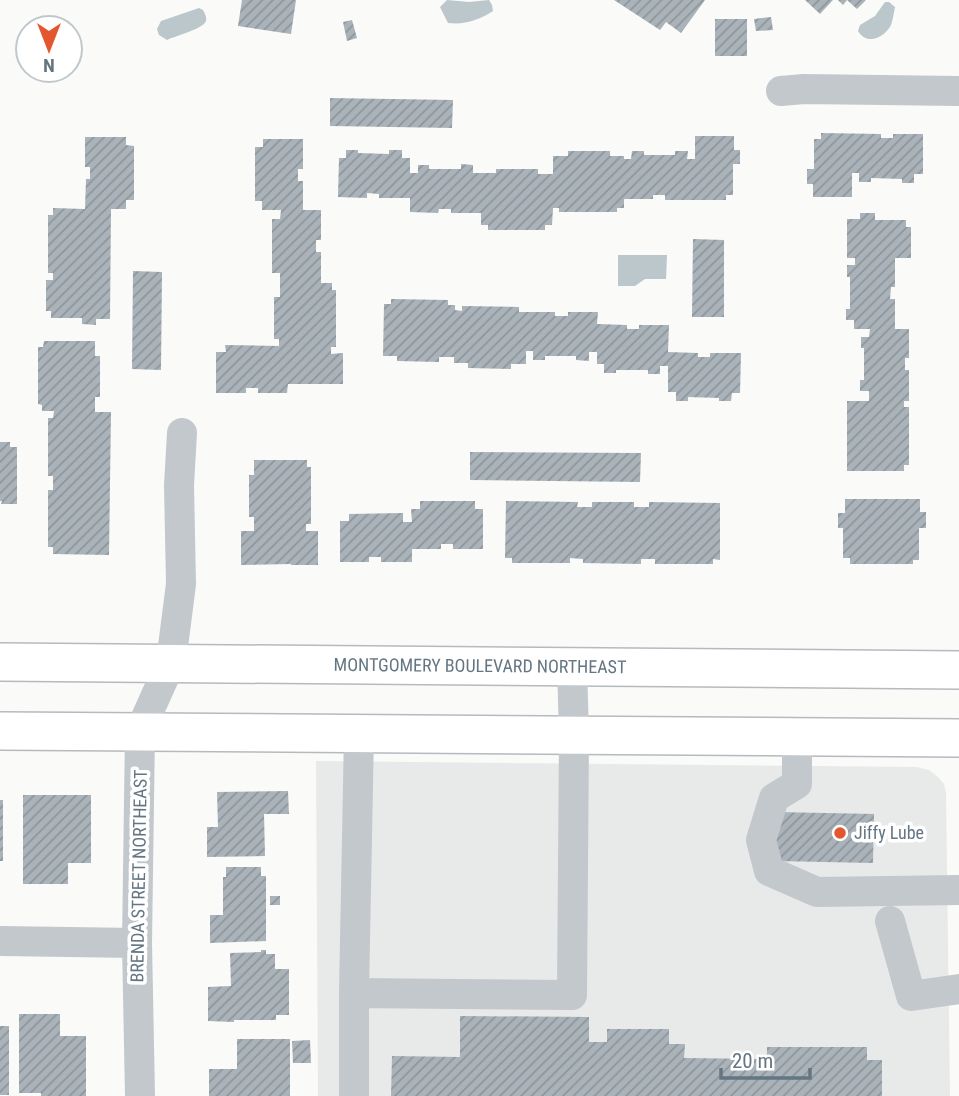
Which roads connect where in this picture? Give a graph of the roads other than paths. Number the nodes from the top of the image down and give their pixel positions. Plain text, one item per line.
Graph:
1 (781, 91) dead end
2 (959, 91) edge
3 (182, 433) dead end
4 (0, 662) edge
5 (171, 662) junction
6 (572, 666) junction
7 (959, 670) edge
8 (0, 731) edge
9 (141, 732) junction
10 (359, 733) junction
11 (574, 735) junction
12 (797, 737) junction
13 (959, 738) edge
14 (959, 890) edge
15 (890, 921) dead end
16 (0, 941) edge
17 (137, 943) junction
18 (959, 989) edge
19 (354, 993) junction
20 (139, 1096) edge
21 (354, 1096) edge

1 - 2 street
3 - 5 street, BRENDA STREET NORTHEAST
4 - 5 main road, MONTGOMERY BOULEVARD NORTHEAST
5 - 6 main road, MONTGOMERY BOULEVARD NORTHEAST
5 - 9 street, BRENDA STREET NORTHEAST
6 - 7 main road, MONTGOMERY BOULEVARD NORTHEAST
6 - 11 street
8 - 9 main road
9 - 10 main road
9 - 17 street, BRENDA STREET NORTHEAST
10 - 11 main road
10 - 19 street
11 - 12 main road
11 - 19 street
12 - 13 main road
12 - 14 street
15 - 18 street
16 - 17 street
17 - 20 street, BRENDA STREET NORTHEAST
19 - 21 street

